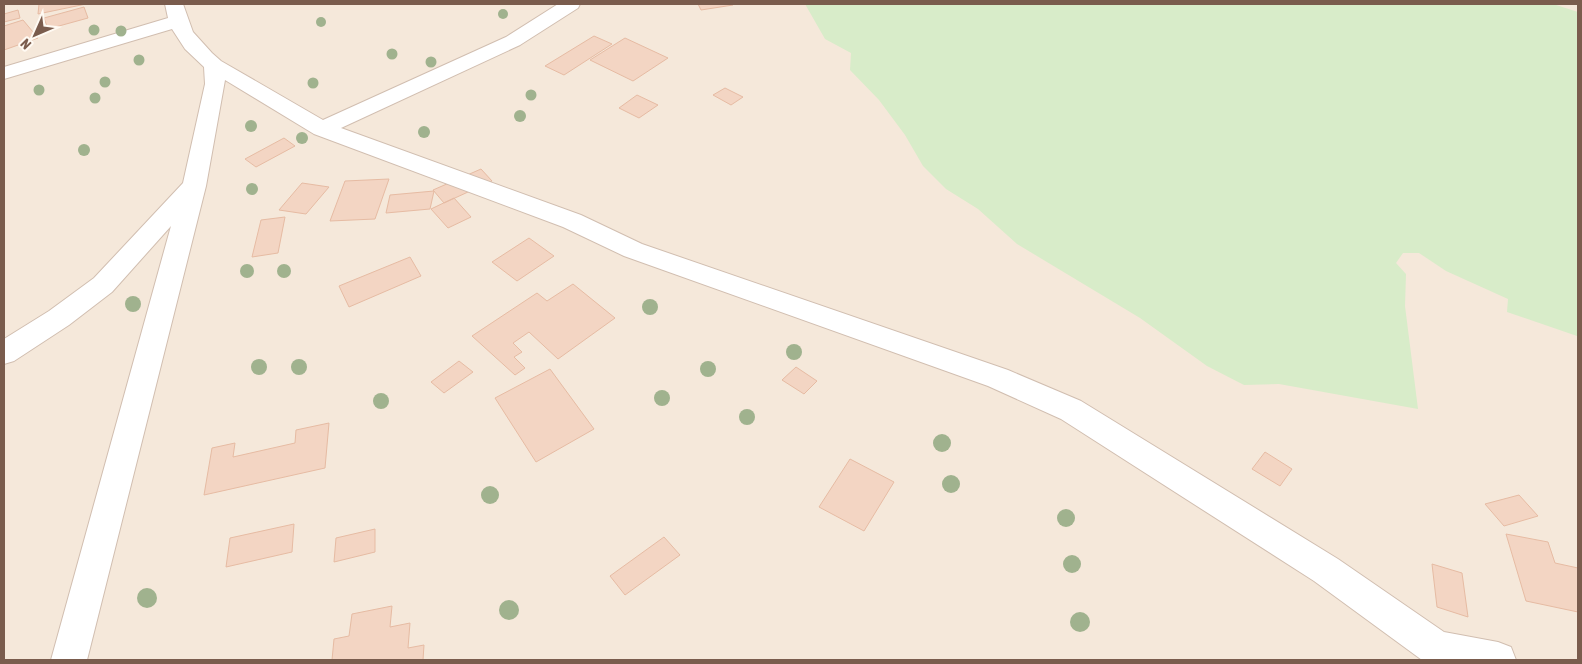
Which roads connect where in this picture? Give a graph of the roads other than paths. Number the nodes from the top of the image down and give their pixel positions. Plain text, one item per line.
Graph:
1 (571, 4) edge
2 (176, 12) edge
3 (214, 65) junction
4 (4, 73) edge
5 (322, 129) junction
6 (194, 186) junction
7 (4, 353) edge
8 (1444, 654) edge
9 (69, 660) edge
10 (1498, 660) edge

1 - 5 street
2 - 3 street
2 - 4 street
3 - 5 street
3 - 6 street
5 - 8 street
6 - 7 street
6 - 9 street
8 - 10 street

